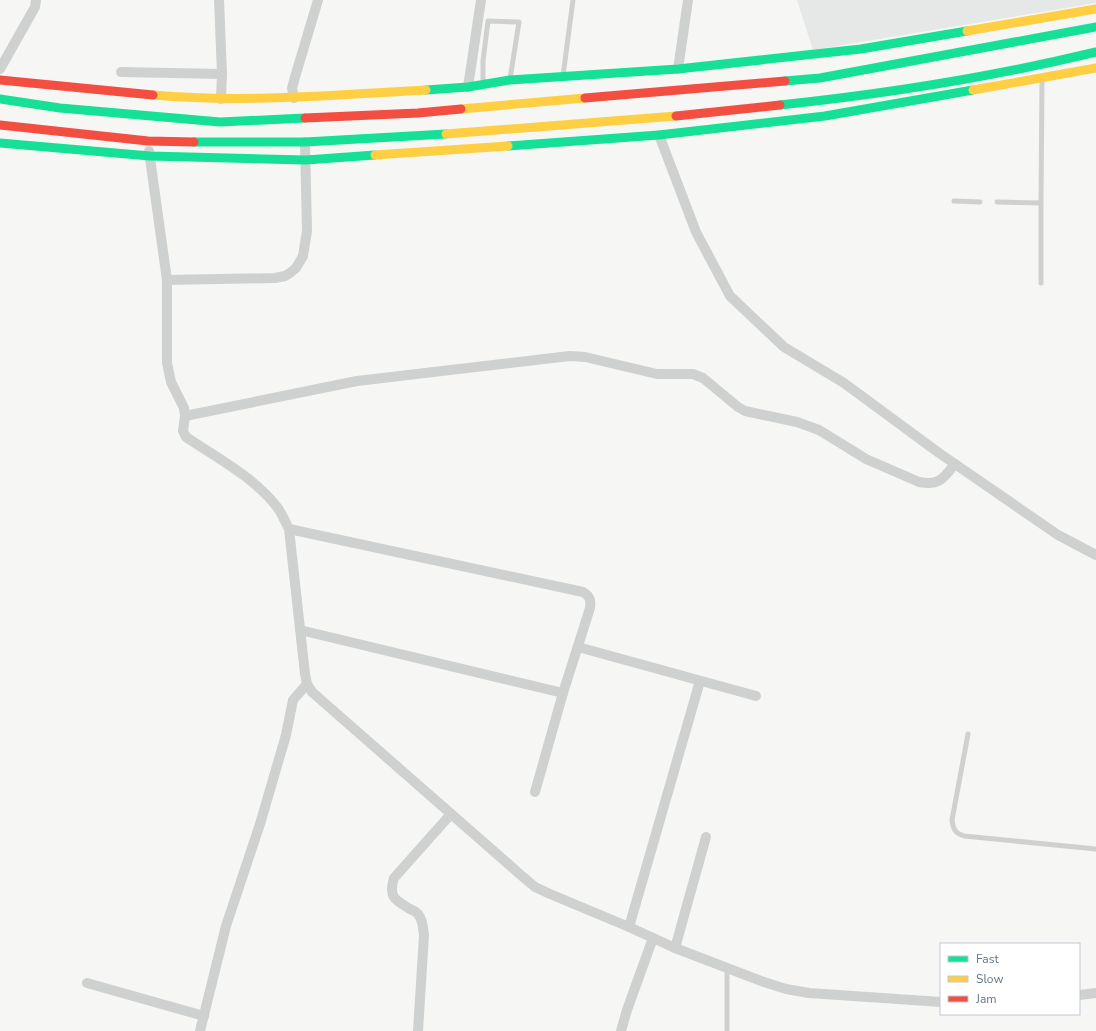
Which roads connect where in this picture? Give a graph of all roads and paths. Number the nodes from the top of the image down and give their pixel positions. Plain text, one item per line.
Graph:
1 (36, 0) edge
2 (219, 0) edge
3 (318, 0) edge
4 (481, 0) edge
5 (572, 0) edge
6 (688, 0) edge
7 (1096, 9) edge
8 (1096, 27) edge
9 (1096, 52) edge
10 (1096, 68) edge
11 (0, 69) edge
12 (678, 69) junction
13 (121, 72) dead end
14 (222, 74) junction
15 (562, 77) junction
16 (1042, 77) junction
17 (0, 80) edge
18 (510, 80) junction
19 (484, 85) junction
20 (468, 87) junction
21 (0, 98) edge
22 (294, 98) junction
23 (221, 99) junction
24 (0, 125) edge
25 (659, 135) junction
26 (148, 141) junction
27 (306, 142) junction
28 (0, 143) edge
29 (150, 156) junction
30 (306, 160) junction
31 (954, 201) dead end
32 (980, 202) dead end
33 (997, 202) dead end
34 (1041, 203) junction
35 (167, 280) junction
36 (1041, 283) dead end
37 (185, 416) junction
38 (955, 464) junction
39 (289, 529) junction
40 (1096, 555) edge
41 (300, 630) junction
42 (578, 647) junction
43 (700, 681) junction
44 (307, 684) junction
45 (563, 693) junction
46 (756, 696) dead end
47 (968, 734) dead end
48 (534, 792) dead end
49 (451, 814) junction
50 (706, 837) dead end
51 (1096, 849) edge
52 (629, 927) junction
53 (653, 938) junction
54 (675, 948) junction
55 (726, 968) junction
56 (87, 983) dead end
57 (1096, 993) edge
58 (1080, 995) edge
59 (940, 1002) edge
60 (204, 1016) junction
61 (200, 1031) edge
62 (418, 1031) edge
63 (621, 1031) edge
64 (727, 1031) edge

1 - 11 street
2 - 14 street
3 - 22 street
4 - 20 street
5 - 15 lane
6 - 12 street
7 - 12 main road
8 - 21 main road
9 - 27 main road
10 - 16 main road
12 - 15 main road
13 - 14 street
14 - 23 street
15 - 18 main road
16 - 25 main road
16 - 34 lane
17 - 23 main road
18 - 19 main road
18 - 19 lane
19 - 20 main road
20 - 22 main road
22 - 23 main road
24 - 26 main road
25 - 30 main road
25 - 38 street
26 - 27 main road
26 - 29 street
27 - 30 street
28 - 29 main road
29 - 30 main road
29 - 35 street
30 - 35 street
31 - 32 lane
33 - 34 lane
34 - 36 lane
35 - 37 street
37 - 38 street
37 - 39 street
38 - 40 street
39 - 41 street
39 - 42 street
41 - 44 street
41 - 45 street
42 - 43 street
42 - 45 street
43 - 46 street
43 - 52 street
44 - 49 street
44 - 60 street
45 - 48 street
47 - 51 lane
49 - 52 street
49 - 62 street
50 - 54 street
52 - 53 street
53 - 54 street
53 - 63 street
54 - 55 street
55 - 59 street
55 - 64 lane
56 - 60 street
57 - 58 street
60 - 61 street

